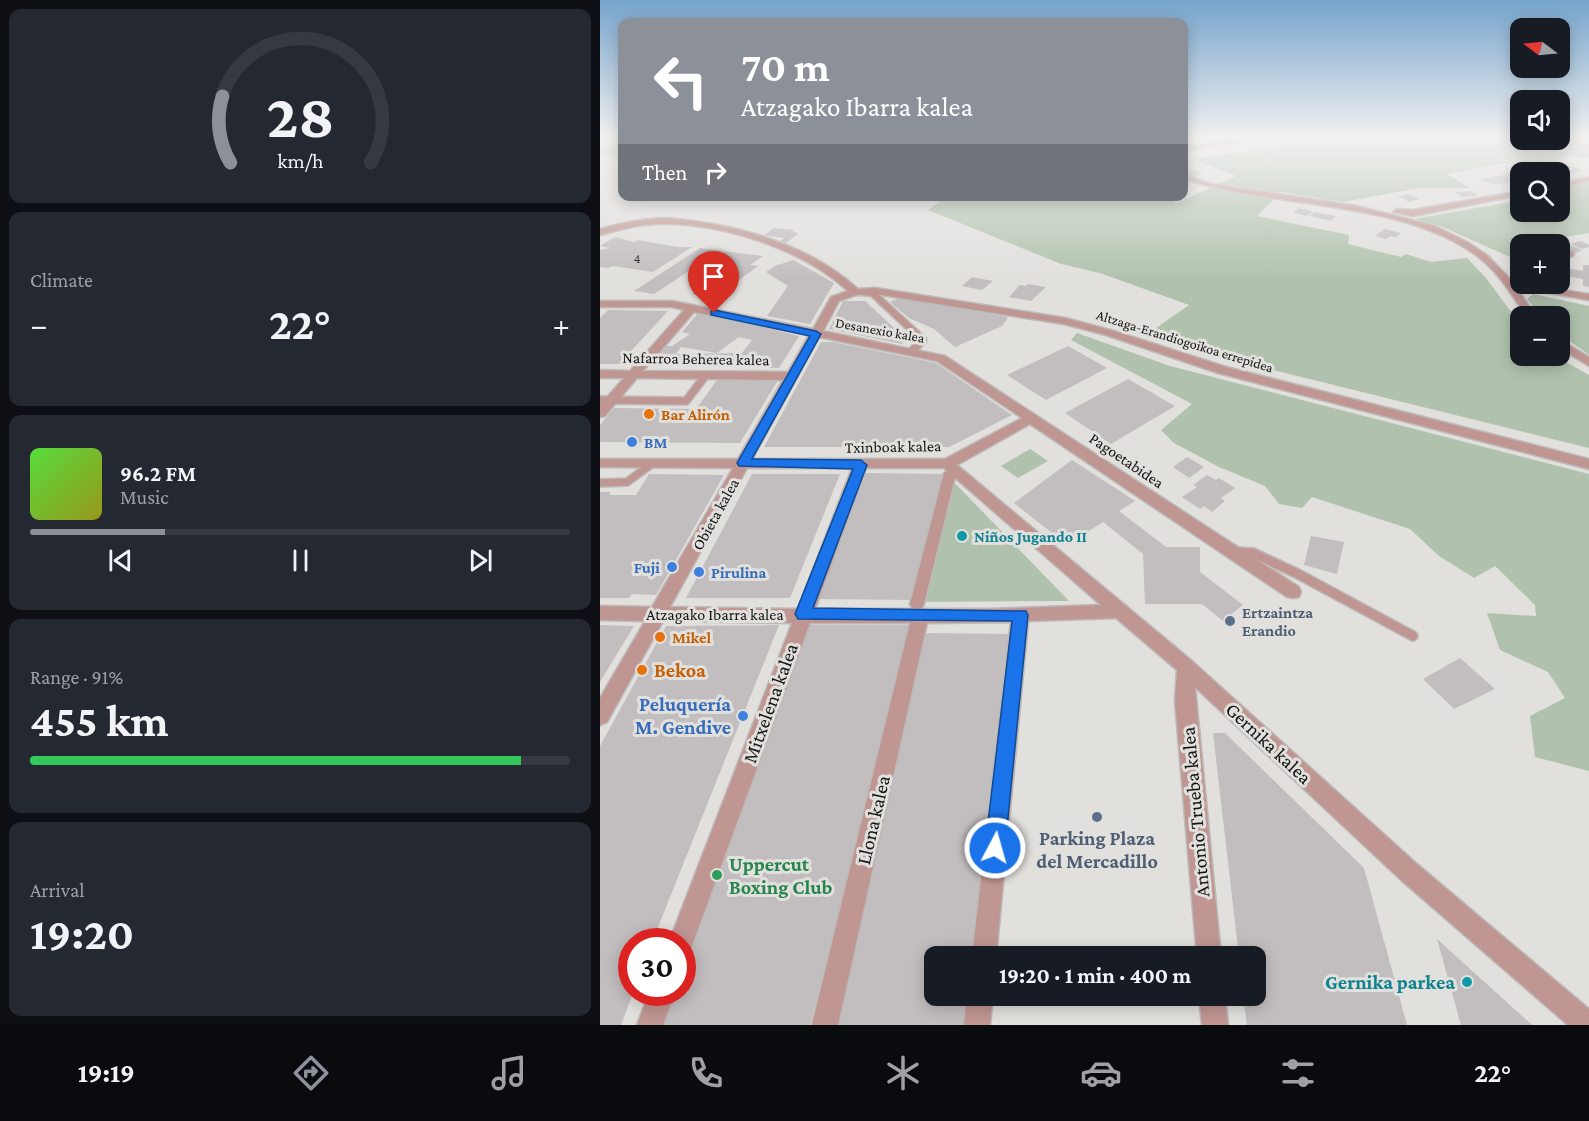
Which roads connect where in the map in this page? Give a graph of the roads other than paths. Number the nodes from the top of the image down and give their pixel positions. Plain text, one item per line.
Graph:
1 (1204, 184) edge
2 (1510, 195) edge
3 (1357, 209) junction
4 (600, 232) edge
5 (1508, 282) joint
6 (855, 292) junction
7 (1570, 292) edge
8 (1563, 294) edge
9 (1589, 297) edge
10 (600, 304) edge
11 (1589, 304) edge
12 (1524, 306) edge
13 (691, 308) junction
14 (816, 334) junction
15 (913, 350) junction
16 (1570, 350) edge
17 (941, 358) joint
18 (1589, 362) edge
19 (600, 374) edge
20 (633, 374) junction
21 (706, 375) junction
22 (792, 376) junction
23 (605, 400) edge
24 (600, 412) edge
25 (1031, 418) junction
26 (600, 463) edge
27 (653, 463) junction
28 (744, 463) junction
29 (1589, 464) edge
30 (861, 465) junction
31 (948, 469) junction
32 (600, 483) edge
33 (1230, 551) junction
34 (1293, 592) dead end
35 (919, 610) junction
36 (1119, 611) junction
37 (600, 613) edge
38 (660, 614) junction
39 (803, 614) junction
40 (1020, 615) junction
41 (1413, 636) dead end
42 (1186, 667) junction
43 (600, 716) edge
44 (686, 928) edge
45 (985, 946) edge
46 (1208, 946) edge
47 (657, 1006) edge
48 (979, 1006) edge
49 (1213, 1006) edge
50 (650, 1025) edge
51 (825, 1025) edge
52 (977, 1025) edge
53 (1215, 1025) edge
54 (1588, 1025) edge

1 - 3 street
2 - 3 street
3 - 5 street
4 - 6 street
5 - 12 street
6 - 14 street, Obieta kalea
6 - 15 street
6 - 29 street, Altzaga-Erandiogoikoa errepidea
7 - 9 street
8 - 11 street
10 - 13 street, Desanexio kalea
13 - 14 street, Desanexio kalea
13 - 20 street
14 - 15 street, Desanexio kalea
14 - 22 street, Obieta kalea
15 - 17 street, Desanexio kalea
16 - 18 street
17 - 25 street, Pagoetabidea
19 - 20 street, Nafarroa Beherea kalea
20 - 21 street, Nafarroa Beherea kalea
20 - 23 street
21 - 22 street, Nafarroa Beherea kalea
21 - 23 lane
22 - 28 street, Obieta kalea
23 - 24 street
25 - 31 street, Txinboak kalea
25 - 33 street, Pagoetabidea
26 - 27 street, Txinboak kalea
27 - 28 street, Txinboak kalea
27 - 32 lane
28 - 30 street, Txinboak kalea
28 - 38 street, Obieta kalea
30 - 31 street, Txinboak kalea
30 - 39 street, Mitxelena kalea
31 - 35 street
31 - 36 street, Gernika kalea
33 - 34 street, Pagoetabidea
33 - 41 lane
35 - 39 street, Atzagako Ibarra kalea
35 - 40 street, Atzagako Ibarra kalea
35 - 51 street, Llona kalea
36 - 40 street, Atzagako Ibarra kalea
36 - 42 street, Gernika kalea
37 - 38 street, Atzagako Ibarra kalea
38 - 39 street, Atzagako Ibarra kalea
38 - 43 street, Obieta kalea
39 - 44 street, Mitxelena kalea
40 - 45 street
42 - 46 street, Antonio Trueba kalea
42 - 54 street, Gernika kalea
47 - 50 street
48 - 52 street
49 - 53 street

